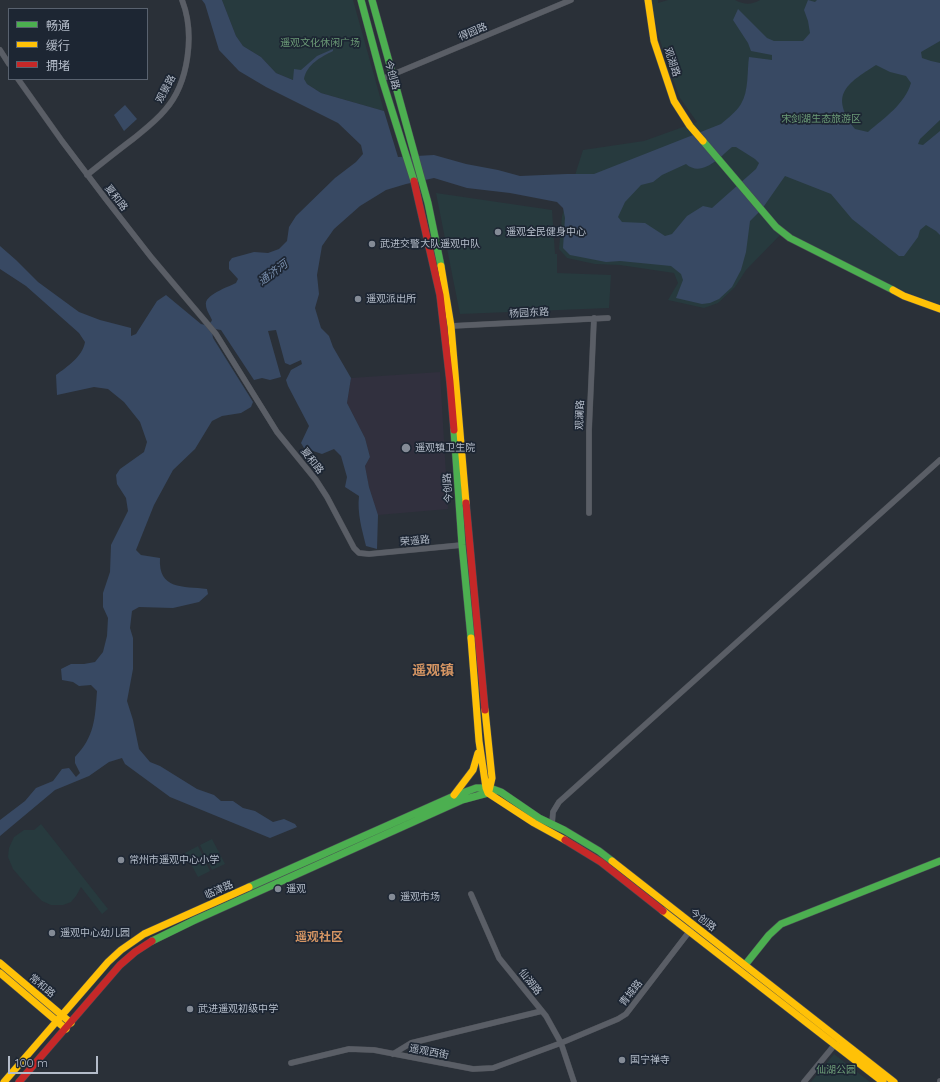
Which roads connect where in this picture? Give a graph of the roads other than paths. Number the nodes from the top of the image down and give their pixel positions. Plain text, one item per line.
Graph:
1 (182, 0) edge
2 (361, 0) edge
3 (372, 0) edge
4 (571, 0) edge
5 (648, 0) edge
6 (0, 50) edge
7 (8, 62) edge
8 (393, 75) junction
9 (382, 79) junction
10 (19, 80) edge
11 (87, 175) junction
12 (418, 182) junction
13 (940, 309) edge
14 (594, 318) junction
15 (608, 318) dead end
16 (451, 326) junction
17 (940, 460) edge
18 (588, 513) dead end
19 (462, 545) junction
20 (369, 554) joint
21 (479, 741) junction
22 (488, 790) junction
23 (453, 796) junction
24 (552, 824) junction
25 (940, 860) edge
26 (471, 894) dead end
27 (692, 929) junction
28 (0, 964) edge
29 (745, 965) junction
30 (0, 973) edge
31 (542, 1011) junction
32 (60, 1018) junction
33 (68, 1026) junction
34 (837, 1042) junction
35 (561, 1044) junction
36 (393, 1054) junction
37 (291, 1063) dead end
38 (4, 1082) edge
39 (19, 1082) edge
40 (574, 1082) edge
41 (804, 1082) edge
42 (883, 1082) edge
43 (894, 1082) edge

1 - 11 street, 观景路
2 - 9 main road, 今创路
3 - 8 main road, 今创路
4 - 8 street, 得园路
5 - 13 main road, 观湖路
6 - 7 street
8 - 9 street, 得园路
8 - 12 main road, 今创路
9 - 12 main road, 今创路
10 - 11 street, 夏和路
11 - 20 street, 夏和路
12 - 16 main road, 今创路
12 - 19 main road, 今创路
14 - 15 street, 杨园东路
14 - 16 street, 杨园东路
14 - 18 street, 观澜路
16 - 22 main road, 今创路
17 - 24 street
19 - 20 street, 荣遥路
19 - 21 main road, 今创路
21 - 22 main road, 今创路
21 - 23 main road
22 - 23 main road, 临津路
22 - 24 main road, 今创路
22 - 27 main road, 今创路
22 - 33 main road, 临津路
23 - 32 main road, 临津路
24 - 27 main road, 今创路
25 - 29 main road
26 - 31 street, 仙湖路
27 - 29 main road, 今创路
27 - 34 main road, 今创路
27 - 35 street, 青城路
28 - 32 main road, 常和路
29 - 34 main road, 今创路
30 - 32 main road, 常和路
31 - 35 street, 仙湖路
31 - 36 street
32 - 33 main road, 常和路
32 - 38 main road, 临津路
33 - 39 main road, 临津路
34 - 41 street
34 - 42 main road, 今创路
34 - 43 main road, 今创路
35 - 36 street, 遥观西街
35 - 40 street, 仙湖路
36 - 37 street, 遥观西街

